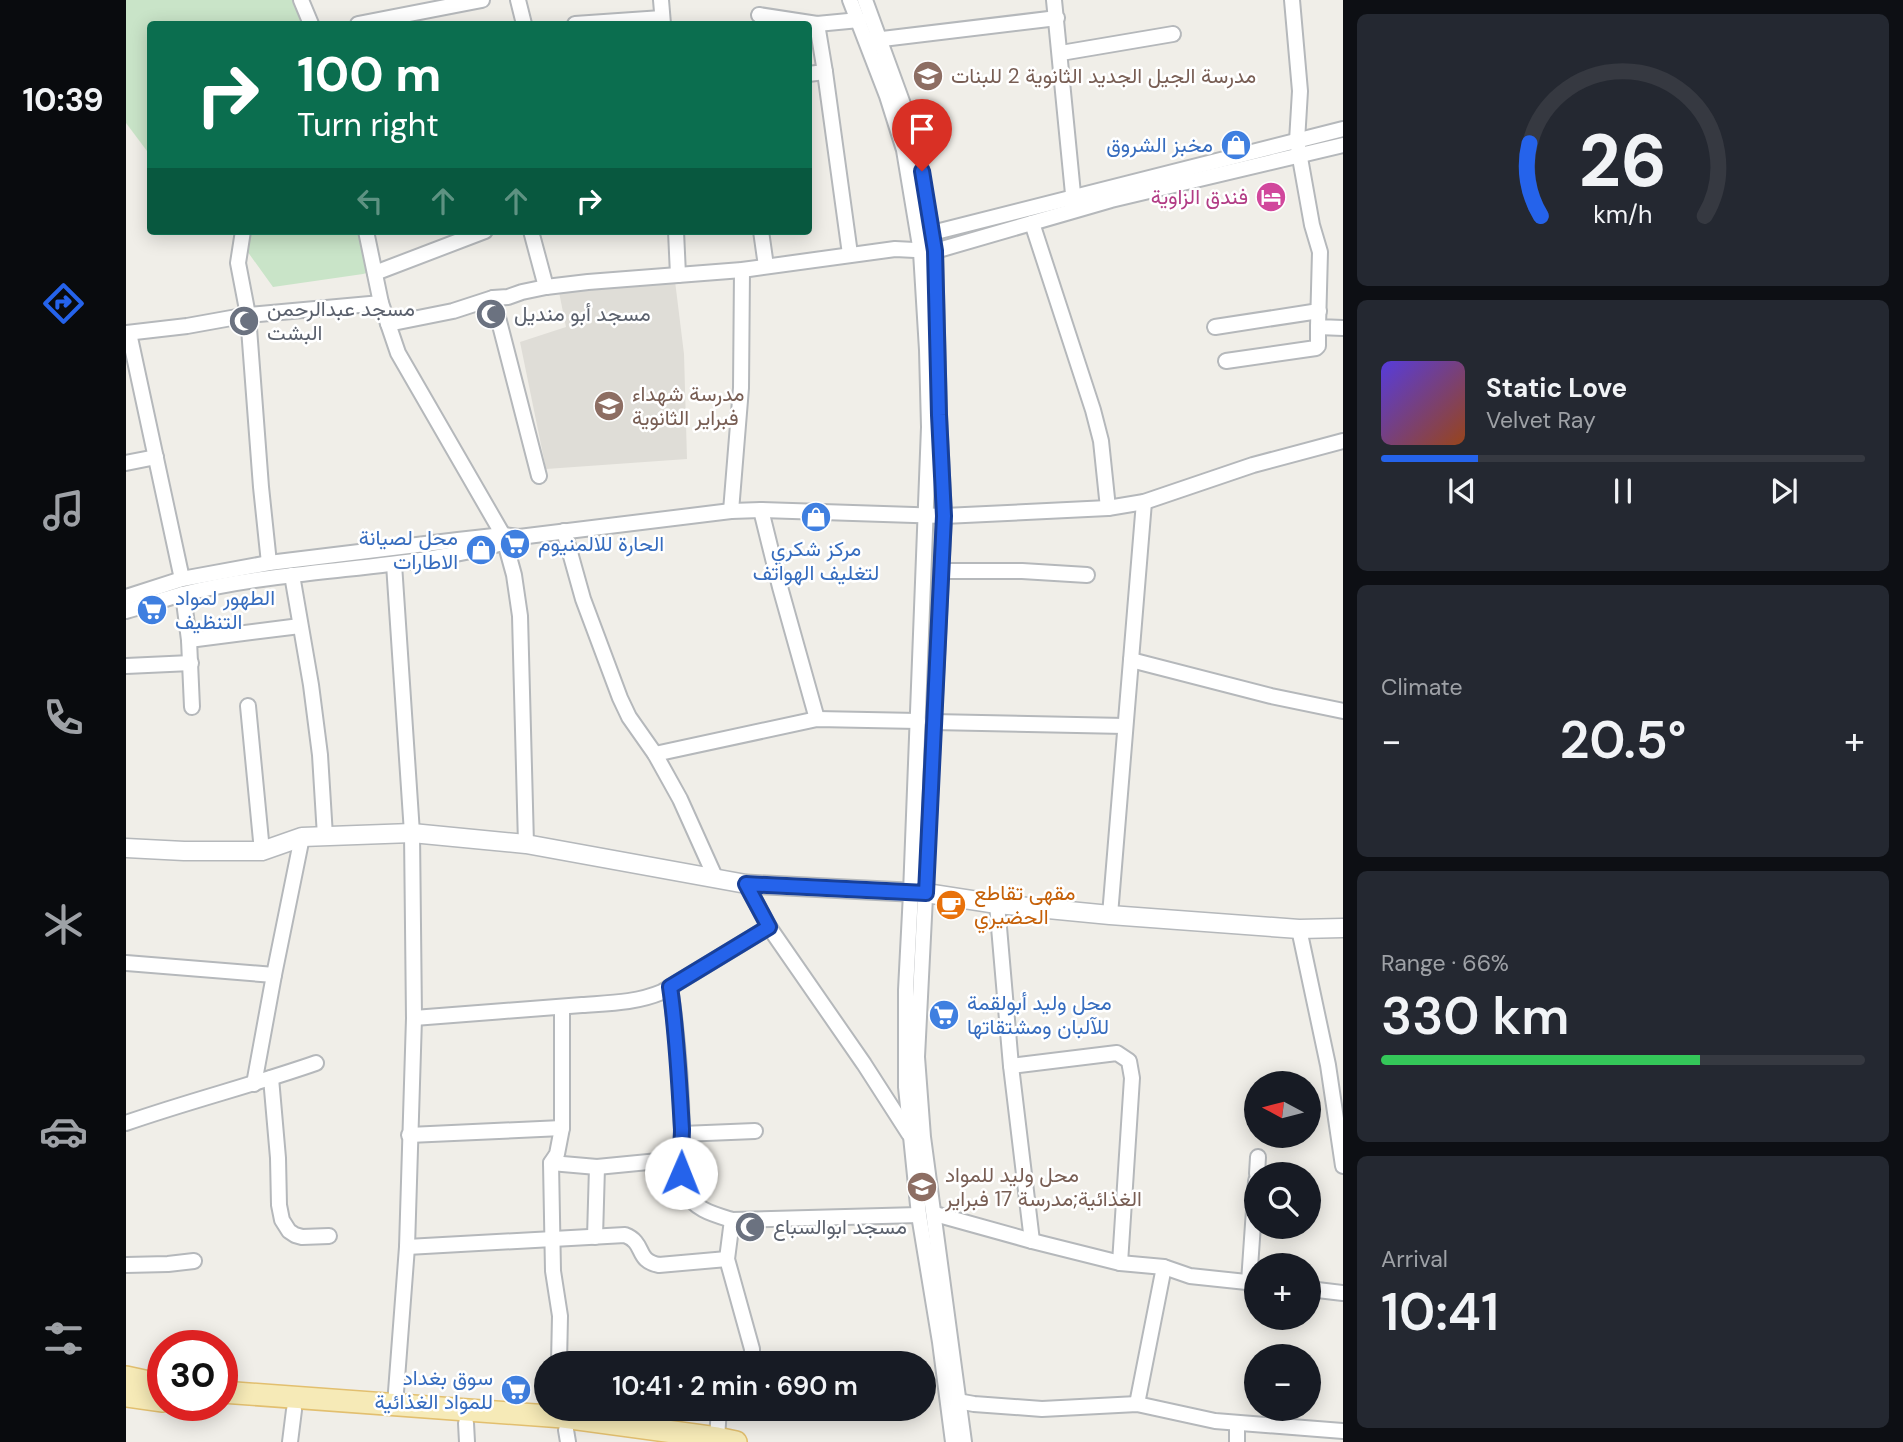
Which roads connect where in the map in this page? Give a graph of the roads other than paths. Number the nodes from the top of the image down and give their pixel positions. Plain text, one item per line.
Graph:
1 (482, 0) edge
2 (518, 0) edge
3 (661, 0) edge
4 (761, 0) edge
5 (850, 0) edge
6 (865, 0) edge
7 (1054, 0) edge
8 (1293, 0) edge
9 (1057, 18) junction
10 (757, 20) edge
11 (859, 20) junction
12 (374, 21) edge
13 (523, 21) edge
14 (662, 21) edge
15 (812, 24) edge
16 (817, 24) junction
17 (1172, 34) dead end
18 (873, 40) junction
19 (1060, 53) junction
20 (825, 72) junction
21 (812, 74) edge
22 (1343, 129) edge
23 (1343, 145) edge
24 (1299, 148) junction
25 (1074, 204) junction
26 (1032, 223) junction
27 (242, 235) edge
28 (367, 235) edge
29 (475, 235) edge
30 (532, 235) edge
31 (676, 235) edge
32 (762, 235) edge
33 (925, 235) junction
34 (895, 250) junction
35 (928, 251) junction
36 (850, 254) junction
37 (766, 267) junction
38 (742, 270) junction
39 (375, 273) junction
40 (678, 275) junction
41 (546, 286) junction
42 (493, 298) junction
43 (381, 303) junction
44 (1319, 310) junction
45 (248, 316) junction
46 (388, 324) junction
47 (1216, 327) dead end
48 (1318, 327) junction
49 (1343, 328) edge
50 (128, 333) edge
51 (1226, 362) dead end
52 (1343, 441) edge
53 (156, 457) junction
54 (126, 463) edge
55 (539, 476) dead end
56 (1144, 502) junction
57 (1108, 508) junction
58 (761, 510) junction
59 (731, 511) junction
60 (926, 516) junction
61 (944, 516) junction
62 (564, 531) junction
63 (504, 539) junction
64 (269, 563) junction
65 (394, 564) junction
66 (941, 570) junction
67 (292, 575) junction
68 (1087, 575) dead end
69 (182, 587) junction
70 (126, 597) edge
71 (126, 611) edge
72 (300, 626) junction
73 (189, 640) junction
74 (1131, 660) junction
75 (191, 663) junction
76 (126, 667) edge
77 (248, 706) dead end
78 (192, 707) dead end
79 (1343, 710) edge
80 (817, 719) junction
81 (918, 722) junction
82 (933, 722) junction
83 (1125, 726) junction
84 (655, 754) junction
85 (411, 833) junction
86 (302, 836) junction
87 (325, 836) junction
88 (526, 844) junction
89 (126, 848) edge
90 (262, 851) junction
91 (716, 879) junction
92 (746, 884) junction
93 (918, 893) junction
94 (997, 904) junction
95 (1110, 915) junction
96 (769, 927) junction
97 (1343, 928) edge
98 (1299, 929) junction
99 (126, 963) edge
100 (274, 975) junction
101 (670, 987) junction
102 (562, 1007) junction
103 (414, 1018) junction
104 (1343, 1060) edge
105 (316, 1063) dead end
106 (1328, 1065) junction
107 (1011, 1066) junction
108 (271, 1079) junction
109 (254, 1084) junction
110 (126, 1123) edge
111 (562, 1128) junction
112 (755, 1131) dead end
113 (682, 1134) junction
114 (409, 1135) junction
115 (912, 1138) junction
116 (1258, 1157) dead end
117 (679, 1159) junction
118 (1258, 1162) edge
119 (551, 1163) junction
120 (1343, 1166) edge
121 (597, 1167) junction
122 (919, 1214) junction
123 (935, 1214) junction
124 (732, 1220) junction
125 (329, 1237) dead end
126 (595, 1237) junction
127 (552, 1238) junction
128 (1032, 1241) junction
129 (407, 1247) junction
130 (727, 1259) junction
131 (194, 1261) dead end
132 (1119, 1263) junction
133 (126, 1265) edge
134 (1164, 1267) junction
135 (1244, 1281) edge
136 (1321, 1290) edge
137 (1343, 1293) edge
138 (559, 1351) edge
139 (752, 1351) edge
140 (126, 1377) edge
141 (147, 1382) edge
142 (238, 1393) edge
143 (126, 1396) edge
144 (147, 1399) edge
145 (953, 1400) junction
146 (1137, 1404) junction
147 (395, 1405) junction
148 (238, 1407) edge
149 (294, 1410) junction
150 (722, 1421) edge
151 (1237, 1423) junction
152 (565, 1424) edge
153 (1343, 1431) edge
154 (466, 1432) edge
155 (726, 1440) edge
156 (290, 1442) edge
157 (658, 1442) edge
158 (953, 1442) edge
159 (964, 1442) edge
160 (1237, 1442) edge

1 - 12 street
2 - 13 street
3 - 14 street
4 - 10 street
5 - 11 street
6 - 18 street
7 - 9 street
8 - 24 street
9 - 18 street
9 - 19 street
11 - 16 street
11 - 18 street
15 - 16 street
16 - 20 street
17 - 19 street
18 - 33 street
19 - 25 street
20 - 21 street
20 - 36 street
22 - 24 street
23 - 24 street
24 - 25 street
24 - 44 street
25 - 26 street
25 - 33 street
26 - 35 street
26 - 57 street
27 - 45 street
28 - 39 street
29 - 39 street
30 - 41 street
31 - 40 street
32 - 37 street
33 - 34 street
33 - 35 street
34 - 35 street
34 - 36 street
35 - 60 street
35 - 61 street
36 - 37 street
37 - 38 street
38 - 40 street
38 - 59 street
39 - 43 street
40 - 41 street
41 - 42 street
42 - 46 street
42 - 55 street
43 - 45 street
43 - 46 street
44 - 47 street
44 - 48 street
45 - 50 street
45 - 64 street
46 - 63 street
48 - 49 street
48 - 51 street
50 - 53 street
52 - 56 street
53 - 54 street
53 - 69 street
56 - 57 street
56 - 74 street
57 - 61 street
58 - 59 street
58 - 60 street
58 - 80 street
59 - 62 street
60 - 61 street
60 - 81 street
61 - 66 street
62 - 63 street
62 - 84 street
63 - 64 street
63 - 65 street
63 - 88 street
64 - 69 street
65 - 67 street
65 - 85 street
66 - 68 street
66 - 82 street
67 - 69 street
67 - 72 street
69 - 70 street
69 - 71 street
69 - 73 street
72 - 73 street
72 - 87 street
73 - 75 street
74 - 79 street
74 - 83 street
75 - 76 street
75 - 78 street
77 - 90 street
80 - 81 street
80 - 84 street
81 - 93 street
82 - 83 street
82 - 93 street
83 - 95 street
84 - 91 street
85 - 87 street
85 - 88 street
85 - 103 street
86 - 87 street
86 - 90 street
86 - 100 street
88 - 91 street
89 - 90 street
91 - 92 street
92 - 93 street
92 - 96 street
93 - 94 street
93 - 115 street
93 - 123 street
94 - 95 street
94 - 107 street
95 - 98 street
96 - 101 street
96 - 115 street
97 - 98 street
98 - 106 street
99 - 100 street
100 - 109 street
101 - 102 street
101 - 113 street
102 - 103 street
102 - 111 street
103 - 114 street
104 - 106 street
105 - 108 street
106 - 120 street
107 - 128 street
107 - 132 street
108 - 109 street
108 - 125 street
109 - 110 street
111 - 114 street
111 - 119 street
112 - 113 street
113 - 117 street
114 - 129 street
115 - 122 street
116 - 118 street
117 - 121 street
117 - 124 street
119 - 121 street
119 - 127 street
121 - 126 street
122 - 124 street
122 - 145 street
123 - 128 street
123 - 145 street
124 - 130 street
126 - 127 street
126 - 130 street
127 - 129 street
127 - 138 street
128 - 132 street
129 - 147 street
130 - 139 street
131 - 133 street
132 - 134 street
134 - 135 street
134 - 146 street
136 - 137 street
140 - 141 main road
142 - 147 main road
143 - 144 main road
145 - 146 street
145 - 158 street
145 - 159 street
146 - 151 street
147 - 152 main road
148 - 149 main road
149 - 154 main road
149 - 156 street
150 - 155 street
151 - 153 street
151 - 160 street
152 - 154 main road
152 - 155 main road
152 - 157 main road

